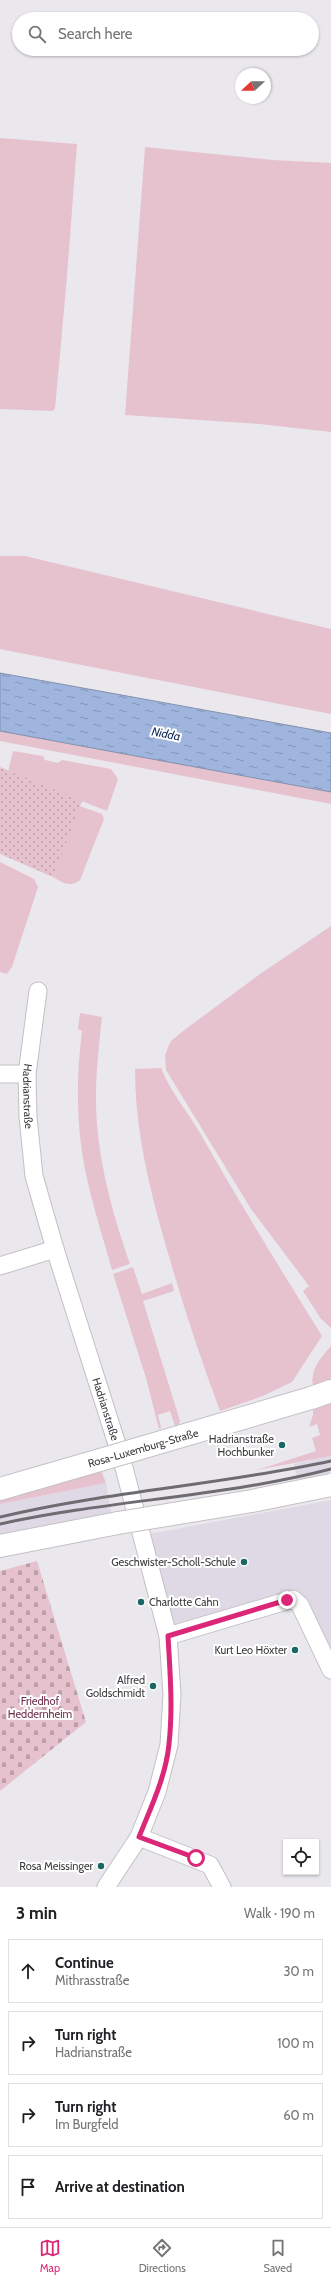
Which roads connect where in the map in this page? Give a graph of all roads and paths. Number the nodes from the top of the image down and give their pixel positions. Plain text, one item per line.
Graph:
1 (38, 991) dead end
2 (0, 1074) edge
3 (27, 1074) junction
4 (54, 1249) junction
5 (0, 1266) edge
6 (331, 1391) edge
7 (331, 1485) edge
8 (0, 1489) edge
9 (0, 1546) edge
10 (168, 1636) junction
11 (331, 1670) edge
12 (139, 1837) junction
13 (106, 1887) edge
14 (222, 1887) edge

1 - 3 street, Hadrianstraße
2 - 3 street
3 - 4 street, Hadrianstraße
4 - 5 street
4 - 10 street, Hadrianstraße
6 - 8 highway, Rosa-Luxemburg-Straße, bridge
7 - 9 highway, bridge
10 - 11 street
10 - 12 street, Hadrianstraße
12 - 13 street, Hadrianstraße
12 - 14 street

